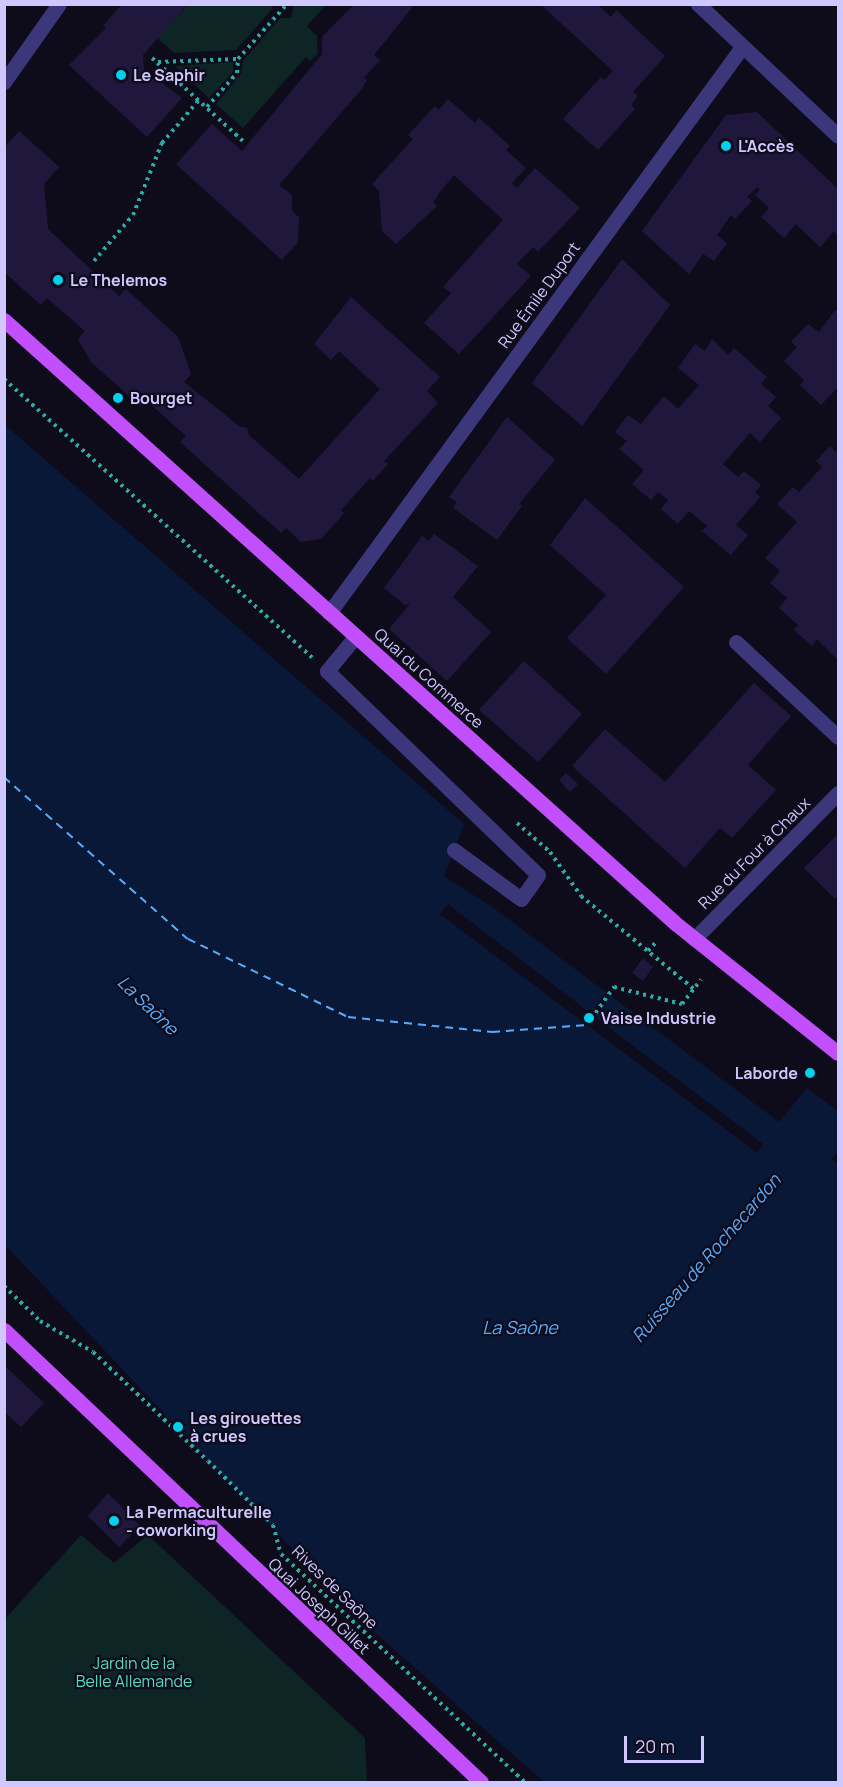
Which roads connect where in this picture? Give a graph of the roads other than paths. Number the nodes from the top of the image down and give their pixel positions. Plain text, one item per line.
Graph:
1 (59, 4) edge
2 (698, 4) edge
3 (742, 46) junction
4 (4, 82) edge
5 (838, 136) edge
6 (4, 320) edge
7 (329, 613) junction
8 (355, 637) junction
9 (736, 642) dead end
10 (838, 737) edge
11 (838, 793) edge
12 (454, 850) dead end
13 (694, 939) junction
14 (838, 1053) edge
15 (4, 1330) edge
16 (481, 1782) edge

1 - 4 street
2 - 3 street
3 - 5 street
3 - 7 street, Rue Émile Duport
6 - 7 main road, Quai du Commerce
7 - 8 main road, Quai du Commerce
8 - 12 street
8 - 13 main road, Quai du Commerce
9 - 10 street
11 - 13 street, Rue du Four à Chaux
13 - 14 main road, Quai du Commerce
15 - 16 main road, Quai Joseph Gillet

